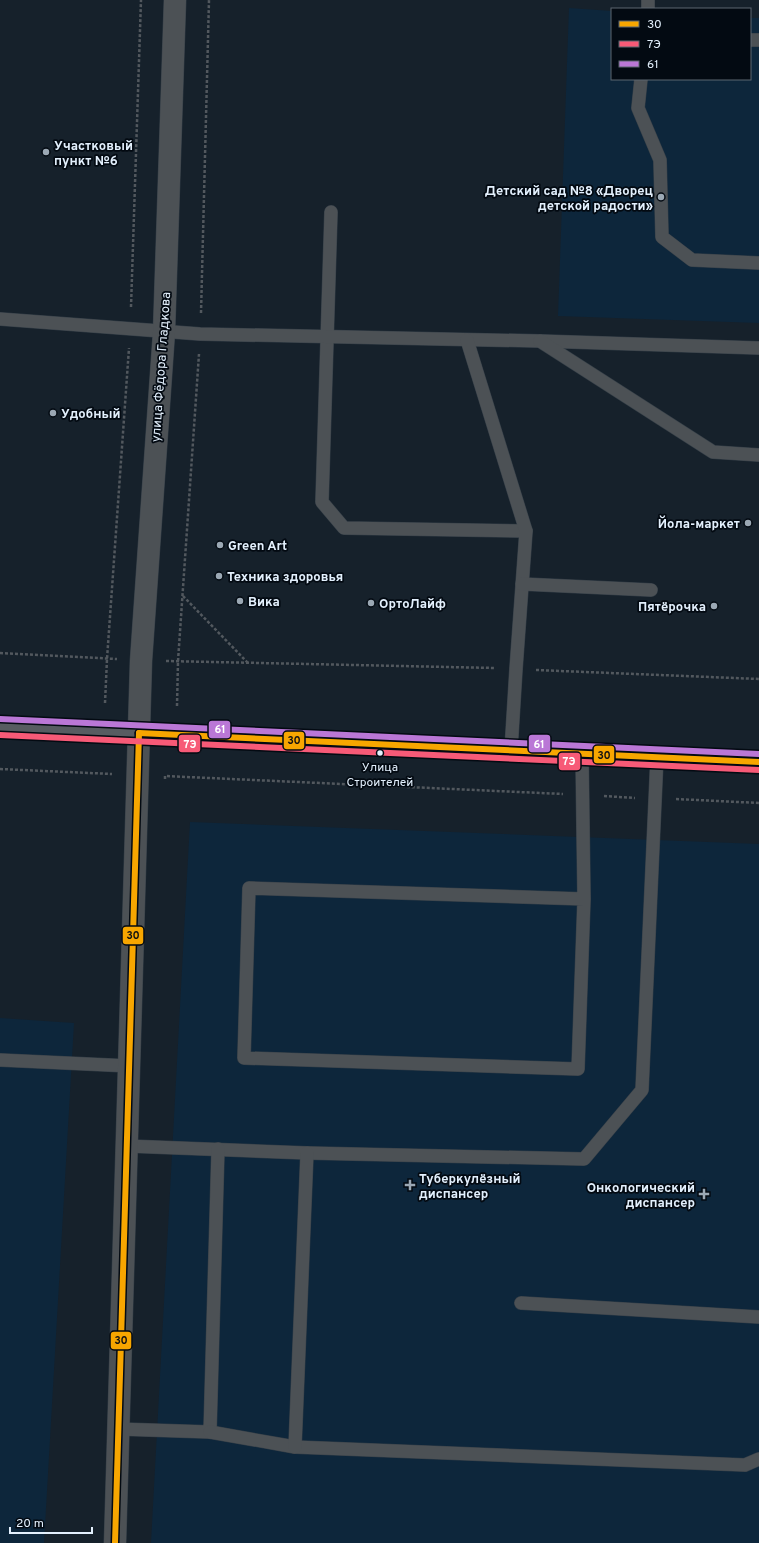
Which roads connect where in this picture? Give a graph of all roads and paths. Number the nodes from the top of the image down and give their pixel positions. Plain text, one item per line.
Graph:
1 (141, 0) edge
2 (175, 0) edge
3 (641, 80) edge
4 (332, 212) dead end
5 (759, 263) edge
6 (0, 319) edge
7 (130, 329) junction
8 (164, 332) junction
9 (327, 336) junction
10 (467, 340) junction
11 (540, 341) junction
12 (759, 348) edge
13 (759, 455) edge
14 (526, 531) junction
15 (522, 584) junction
16 (651, 590) dead end
17 (182, 595) dead end
18 (0, 653) edge
19 (107, 659) junction
20 (141, 661) junction
21 (178, 662) junction
22 (248, 663) junction
23 (516, 669) junction
24 (759, 679) edge
25 (105, 703) dead end
26 (177, 706) dead end
27 (0, 727) edge
28 (139, 733) junction
29 (511, 750) junction
30 (582, 753) junction
31 (657, 757) junction
32 (759, 762) edge
33 (0, 769) edge
34 (113, 774) dead end
35 (165, 776) dead end
36 (582, 795) junction
37 (654, 798) junction
38 (759, 803) edge
39 (584, 899) junction
40 (0, 1060) edge
41 (130, 1066) junction
42 (127, 1146) junction
43 (218, 1149) junction
44 (307, 1153) junction
45 (521, 1303) dead end
46 (759, 1317) edge
47 (118, 1429) junction
48 (210, 1432) junction
49 (295, 1447) junction
50 (759, 1459) edge
51 (119, 1542) edge

1 - 7 path
2 - 8 street, улица Фёдора Гладкова
3 - 5 lane
4 - 9 lane
6 - 7 lane
7 - 8 lane
7 - 19 path
8 - 9 lane
8 - 20 street, улица Фёдора Гладкова
9 - 10 lane
9 - 14 lane
10 - 11 lane
10 - 14 lane
11 - 12 lane
11 - 13 lane
14 - 15 lane
15 - 16 lane
15 - 23 lane
17 - 22 path
18 - 19 path
19 - 20 path
19 - 25 path
20 - 21 path
20 - 28 street, улица Фёдора Гладкова
21 - 22 path
21 - 26 path
22 - 23 path
23 - 24 path
23 - 29 lane
27 - 28 street
28 - 29 street
28 - 41 street, улица Фёдора Гладкова
29 - 30 street
30 - 31 street
30 - 36 lane
31 - 32 street
31 - 37 lane
33 - 34 path
35 - 36 path
36 - 37 path
36 - 39 lane
37 - 38 path
37 - 44 lane
39 - 39 lane
40 - 41 lane
41 - 42 street, улица Фёдора Гладкова
42 - 43 lane
42 - 47 street, улица Фёдора Гладкова
43 - 44 lane
43 - 48 lane
44 - 49 lane
45 - 46 lane
47 - 48 lane
47 - 51 street, улица Фёдора Гладкова
48 - 49 lane
49 - 50 lane

